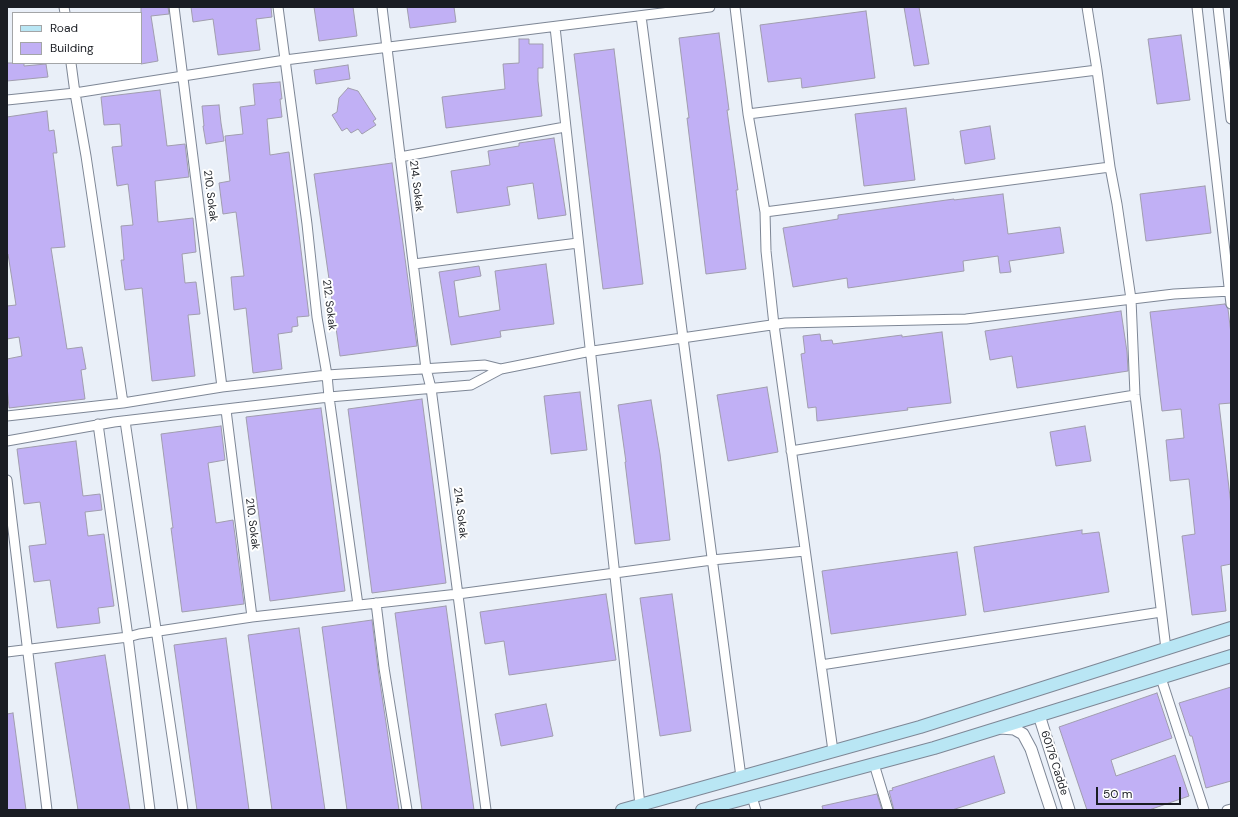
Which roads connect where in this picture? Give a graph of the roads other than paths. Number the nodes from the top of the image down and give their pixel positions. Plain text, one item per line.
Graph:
1 (174, 7) edge
2 (278, 7) edge
3 (382, 7) edge
4 (710, 7) edge
5 (735, 7) edge
6 (1087, 7) edge
7 (1197, 7) edge
8 (1218, 7) edge
9 (641, 16) junction
10 (555, 27) junction
11 (387, 47) junction
12 (285, 60) junction
13 (71, 64) edge
14 (1097, 70) junction
15 (182, 76) junction
16 (75, 93) junction
17 (7, 100) edge
18 (748, 114) junction
19 (1231, 119) edge
20 (565, 127) junction
21 (400, 157) junction
22 (1110, 167) junction
23 (764, 212) junction
24 (578, 243) junction
25 (414, 264) junction
26 (1230, 291) edge
27 (1131, 299) junction
28 (1231, 304) edge
29 (774, 325) junction
30 (683, 338) junction
31 (590, 352) junction
32 (426, 369) junction
33 (500, 369) junction
34 (327, 375) junction
35 (222, 387) junction
36 (431, 388) junction
37 (1135, 395) junction
38 (329, 397) junction
39 (123, 403) junction
40 (226, 410) junction
41 (7, 416) edge
42 (124, 421) junction
43 (98, 424) junction
44 (7, 441) edge
45 (791, 451) junction
46 (7, 480) edge
47 (805, 551) junction
48 (712, 560) junction
49 (614, 573) junction
50 (458, 594) junction
51 (376, 603) junction
52 (358, 605) junction
53 (1161, 612) junction
54 (252, 617) junction
55 (1231, 628) edge
56 (156, 631) junction
57 (128, 637) junction
58 (1166, 649) junction
59 (28, 650) junction
60 (7, 652) edge
61 (1231, 656) edge
62 (821, 665) junction
63 (1161, 678) junction
64 (1039, 715) junction
65 (998, 728) junction
66 (833, 751) junction
67 (874, 764) junction
68 (741, 777) junction
69 (752, 797) junction
70 (640, 805) junction
71 (1231, 808) edge
72 (47, 810) edge
73 (150, 810) edge
74 (183, 810) edge
75 (407, 810) edge
76 (486, 810) edge
77 (622, 810) edge
78 (702, 810) edge
79 (756, 810) edge
80 (888, 810) edge
81 (1051, 810) edge
82 (1069, 810) edge
83 (1204, 810) edge
84 (1227, 810) edge

1 - 15 street, 210. Sokak
2 - 12 street, 212. Sokak
3 - 11 street, 214. Sokak
4 - 9 street
5 - 18 street
6 - 14 street
7 - 26 street
8 - 19 street
9 - 10 street
9 - 30 street
10 - 11 street
10 - 20 street
11 - 12 street
11 - 21 street, 214. Sokak
12 - 15 street
12 - 34 street, 212. Sokak
13 - 16 street
14 - 18 street
14 - 22 street
15 - 16 street
15 - 35 street, 210. Sokak
16 - 17 street
16 - 39 street
18 - 23 street
20 - 21 street
20 - 24 street
21 - 25 street, 214. Sokak
22 - 23 street
22 - 27 street
23 - 29 street
24 - 25 street
24 - 31 street
25 - 32 street, 214. Sokak
26 - 27 street
26 - 28 street
27 - 29 street
27 - 37 street
29 - 30 street
29 - 45 street
30 - 31 street
30 - 48 street
31 - 33 street
31 - 49 street
32 - 33 street
32 - 34 street
32 - 36 street, 214. Sokak
33 - 36 street
34 - 35 street
34 - 38 street, 212. Sokak
35 - 39 street
36 - 38 street
36 - 50 street, 214. Sokak
37 - 45 street
37 - 53 street
38 - 40 street
38 - 52 street, 212. Sokak
39 - 41 street
40 - 42 street
40 - 54 street, 210. Sokak
42 - 43 street
42 - 56 street
43 - 44 street
43 - 57 street
45 - 47 street
46 - 59 street
47 - 48 street
47 - 62 street
48 - 49 street
48 - 68 street
49 - 50 street
49 - 70 street
50 - 51 street
50 - 76 street, 214. Sokak
51 - 52 street
51 - 75 street
52 - 54 street
53 - 58 street
53 - 62 street
54 - 56 street
55 - 58 main road
56 - 57 street
56 - 74 street
57 - 59 street
57 - 73 street
58 - 66 main road
59 - 60 street
59 - 72 street
61 - 63 main road
62 - 66 street
63 - 64 main road
63 - 83 street
64 - 65 main road
64 - 82 street, 60176 Cadde
65 - 67 main road
65 - 81 street
66 - 68 main road
67 - 69 main road
67 - 80 street
68 - 70 main road
69 - 78 main road
69 - 79 street
70 - 77 main road
71 - 84 street

